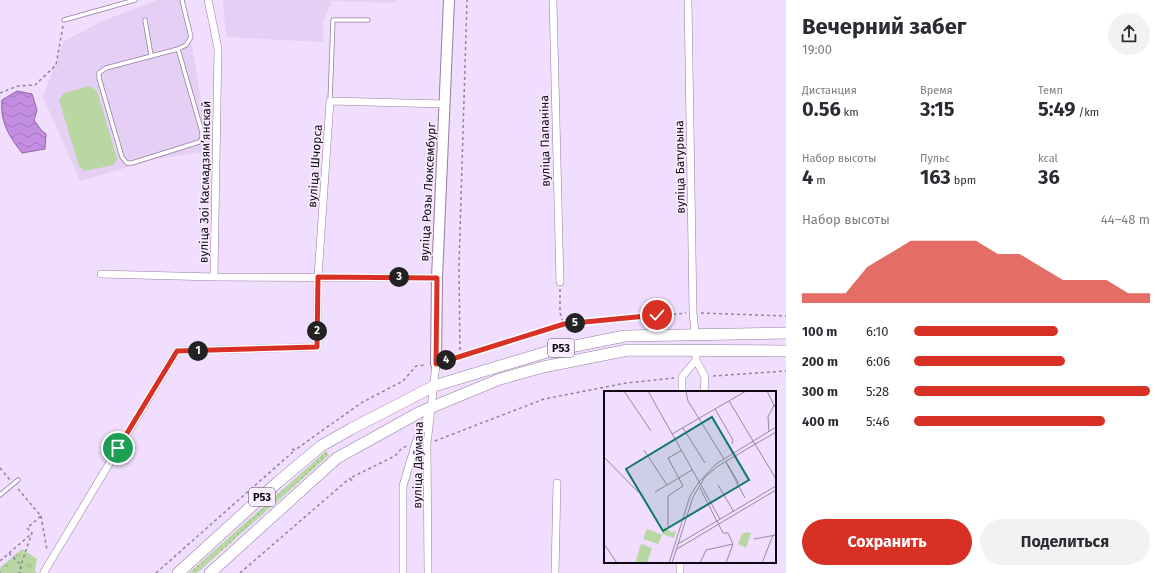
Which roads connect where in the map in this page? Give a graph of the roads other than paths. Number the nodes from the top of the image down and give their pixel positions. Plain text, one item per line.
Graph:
1 (135, 0) edge
2 (182, 0) edge
3 (208, 0) edge
4 (449, 0) edge
5 (553, 0) edge
6 (688, 0) edge
7 (64, 20) road end
8 (145, 20) dead end
9 (368, 20) dead end
10 (178, 49) junction
11 (151, 55) junction
12 (330, 101) junction
13 (444, 104) junction
14 (101, 274) dead end
15 (214, 277) junction
16 (318, 277) junction
17 (437, 278) junction
18 (560, 282) road end
19 (695, 333) junction
20 (786, 333) edge
21 (786, 351) edge
22 (696, 355) junction
23 (436, 364) joint
24 (434, 386) junction
25 (682, 391) edge
26 (704, 391) edge
27 (431, 408) junction
28 (18, 480) dead end
29 (557, 483) dead end
30 (0, 495) edge
31 (44, 572) dead end
32 (178, 573) edge
33 (210, 573) edge
34 (402, 573) edge
35 (428, 573) edge
36 (555, 573) edge

1 - 7 lane
2 - 10 lane
3 - 15 street, вуліца Зоі Касмадзямʼянскай
4 - 13 street, вуліца Розы Люксембург
5 - 18 street, вуліца Папаніна
6 - 19 street, вуліца Батурына
8 - 11 lane
9 - 12 lane
10 - 11 lane
10 - 11 lane
12 - 13 street
12 - 16 street, вуліца Шчорса
13 - 17 street, вуліца Розы Люксембург
14 - 15 street, вуліца Зоі Касмадзямʼянскай
15 - 16 street
16 - 17 street
16 - 31 street, вуліца Шчорса
17 - 23 street, вуліца Розы Люксембург
19 - 20 main road, Р53
19 - 24 main road, Р53
21 - 22 main road, Р53
22 - 25 street
22 - 26 street
22 - 27 main road, Р53
23 - 24 street, вуліца Розы Люксембург
24 - 27 street, вуліца Розы Люксембург
24 - 32 main road, Р53
27 - 33 main road, Р53
27 - 34 street, вуліца Даўмана
27 - 35 street, вуліца Даўмана
28 - 30 lane
29 - 36 street

